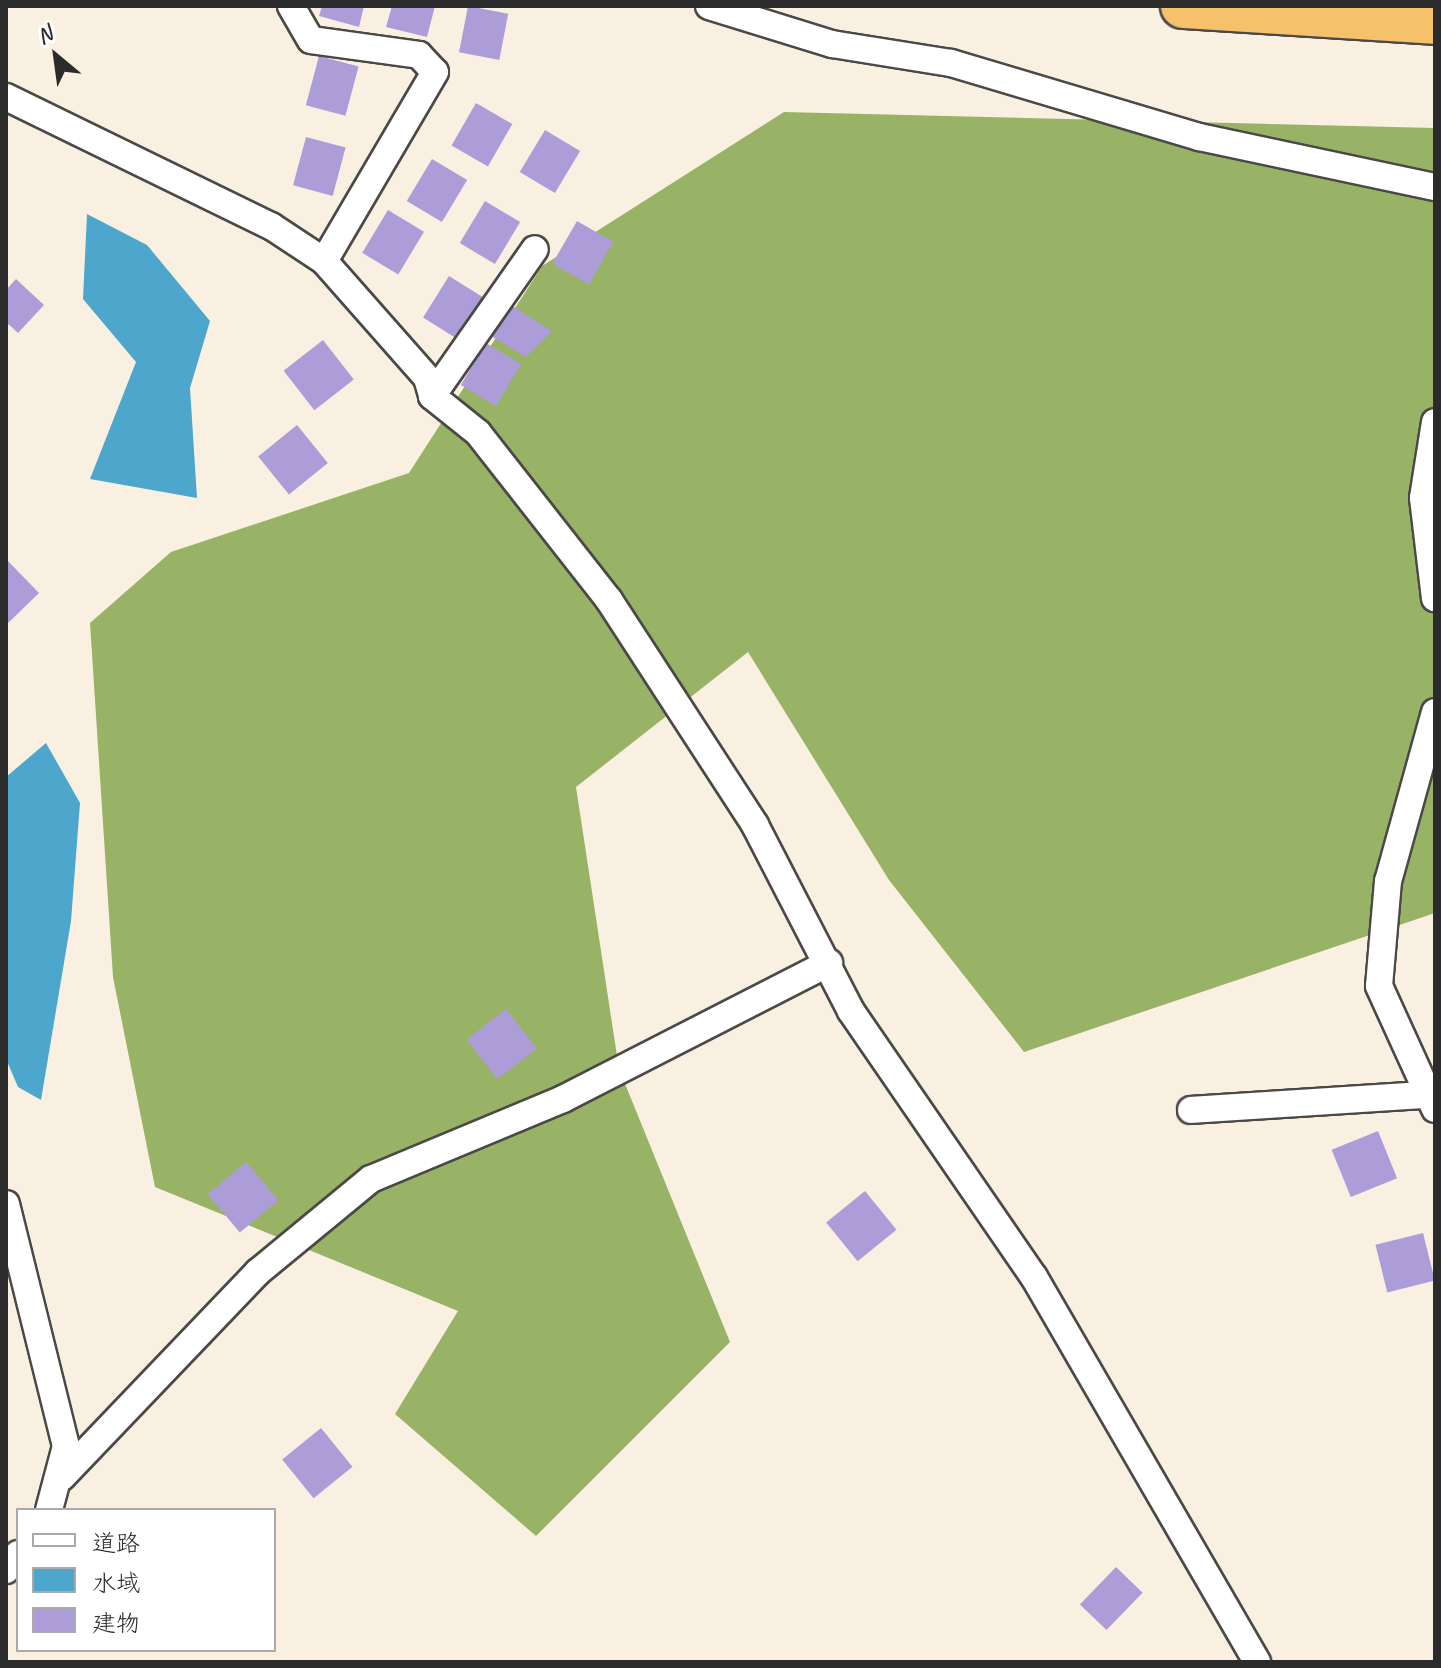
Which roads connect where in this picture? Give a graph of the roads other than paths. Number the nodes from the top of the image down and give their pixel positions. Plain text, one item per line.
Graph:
1 (291, 6) edge
2 (709, 6) edge
3 (1183, 6) edge
4 (1435, 22) edge
5 (6, 97) edge
6 (1435, 187) edge
7 (535, 249) dead end
8 (324, 261) junction
9 (432, 396) junction
10 (1435, 422) edge
11 (1435, 598) edge
12 (1435, 712) edge
13 (829, 963) junction
14 (1430, 1102) edge
15 (1191, 1110) dead end
16 (6, 1204) edge
17 (62, 1477) junction
18 (50, 1508) edge
19 (1257, 1662) edge

1 - 8 street
2 - 6 street
3 - 4 highway
5 - 8 street
7 - 9 street
8 - 9 street
9 - 13 street
10 - 11 street
12 - 14 street
13 - 17 street
13 - 19 street
14 - 15 street
16 - 17 street
17 - 18 street

